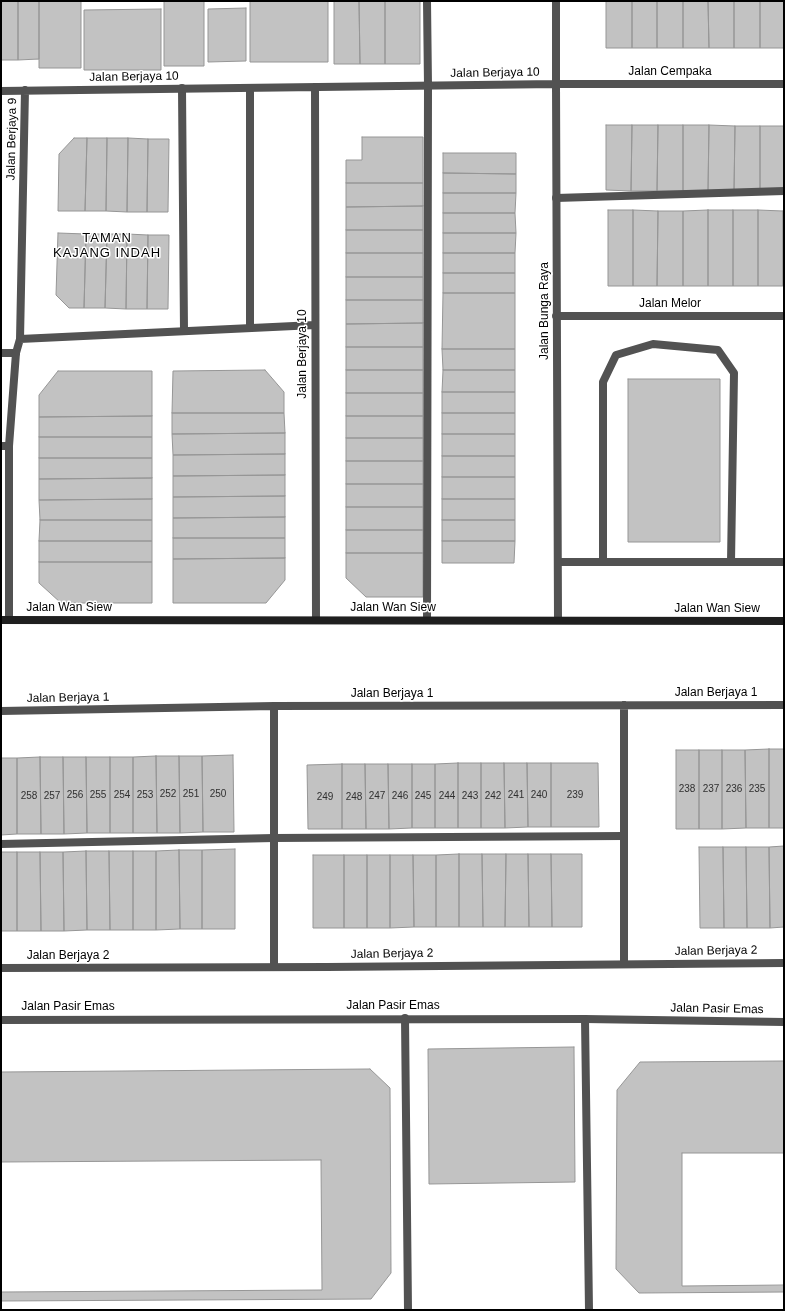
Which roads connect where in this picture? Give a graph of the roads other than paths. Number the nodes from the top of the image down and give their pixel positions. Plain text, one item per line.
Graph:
1 (427, 1) edge
2 (556, 1) edge
3 (556, 84) junction
4 (784, 84) edge
5 (428, 86) junction
6 (315, 87) junction
7 (182, 88) junction
8 (250, 88) junction
9 (26, 90) junction
10 (1, 91) edge
11 (784, 191) edge
12 (556, 198) junction
13 (556, 316) junction
14 (784, 316) edge
15 (315, 325) junction
16 (250, 328) junction
17 (184, 331) junction
18 (20, 339) junction
19 (1, 353) edge
20 (16, 353) junction
21 (5, 446) edge
22 (558, 562) junction
23 (603, 562) junction
24 (731, 562) junction
25 (784, 562) edge
26 (5, 620) edge
27 (316, 620) junction
28 (426, 620) junction
29 (558, 620) junction
30 (784, 621) edge
31 (624, 705) junction
32 (784, 705) edge
33 (274, 706) junction
34 (1, 711) edge
35 (624, 836) junction
36 (274, 838) junction
37 (1, 844) edge
38 (784, 963) edge
39 (624, 964) junction
40 (274, 967) junction
41 (1, 968) edge
42 (405, 1018) junction
43 (585, 1019) junction
44 (1, 1020) edge
45 (784, 1022) edge
46 (408, 1310) edge
47 (589, 1310) edge

1 - 5 street
2 - 3 street, Jalan Bunga Raya
3 - 4 street, Jalan Cempaka
3 - 5 street, Jalan Berjaya 10
3 - 12 street, Jalan Bunga Raya
5 - 6 street, Jalan Berjaya 10
5 - 28 street
6 - 8 street, Jalan Berjaya 10
6 - 15 street, Jalan Berjaya 10
7 - 8 street, Jalan Berjaya 10
7 - 9 street, Jalan Berjaya 10
7 - 17 street
8 - 16 street
9 - 10 street, Jalan Berjaya 10
9 - 18 street, Jalan Berjaya 9
11 - 12 street
12 - 13 street, Jalan Bunga Raya
13 - 14 street, Jalan Melor
13 - 22 street, Jalan Bunga Raya
15 - 16 street
15 - 27 street, Jalan Berjaya 10
16 - 17 street
17 - 18 street
18 - 20 street, Jalan Berjaya 9
19 - 20 street
20 - 21 street, Jalan Berjaya 9
21 - 26 street, Jalan Berjaya 9
22 - 23 street
22 - 29 street, Jalan Bunga Raya
23 - 24 street
23 - 24 street
24 - 25 street
26 - 27 street, Jalan Wan Siew
27 - 28 street, Jalan Wan Siew
28 - 29 street, Jalan Wan Siew
29 - 30 street, Jalan Wan Siew
31 - 32 street, Jalan Berjaya 1
31 - 33 street, Jalan Berjaya 1
31 - 35 street
33 - 34 street, Jalan Berjaya 1
33 - 36 street
35 - 36 street
35 - 39 street
36 - 37 street
36 - 40 street
38 - 39 street, Jalan Berjaya 2
39 - 40 street, Jalan Berjaya 2
40 - 41 street, Jalan Berjaya 2
42 - 43 street, Jalan Pasir Emas
42 - 44 street, Jalan Pasir Emas
42 - 46 street
43 - 45 street, Jalan Pasir Emas
43 - 47 street

